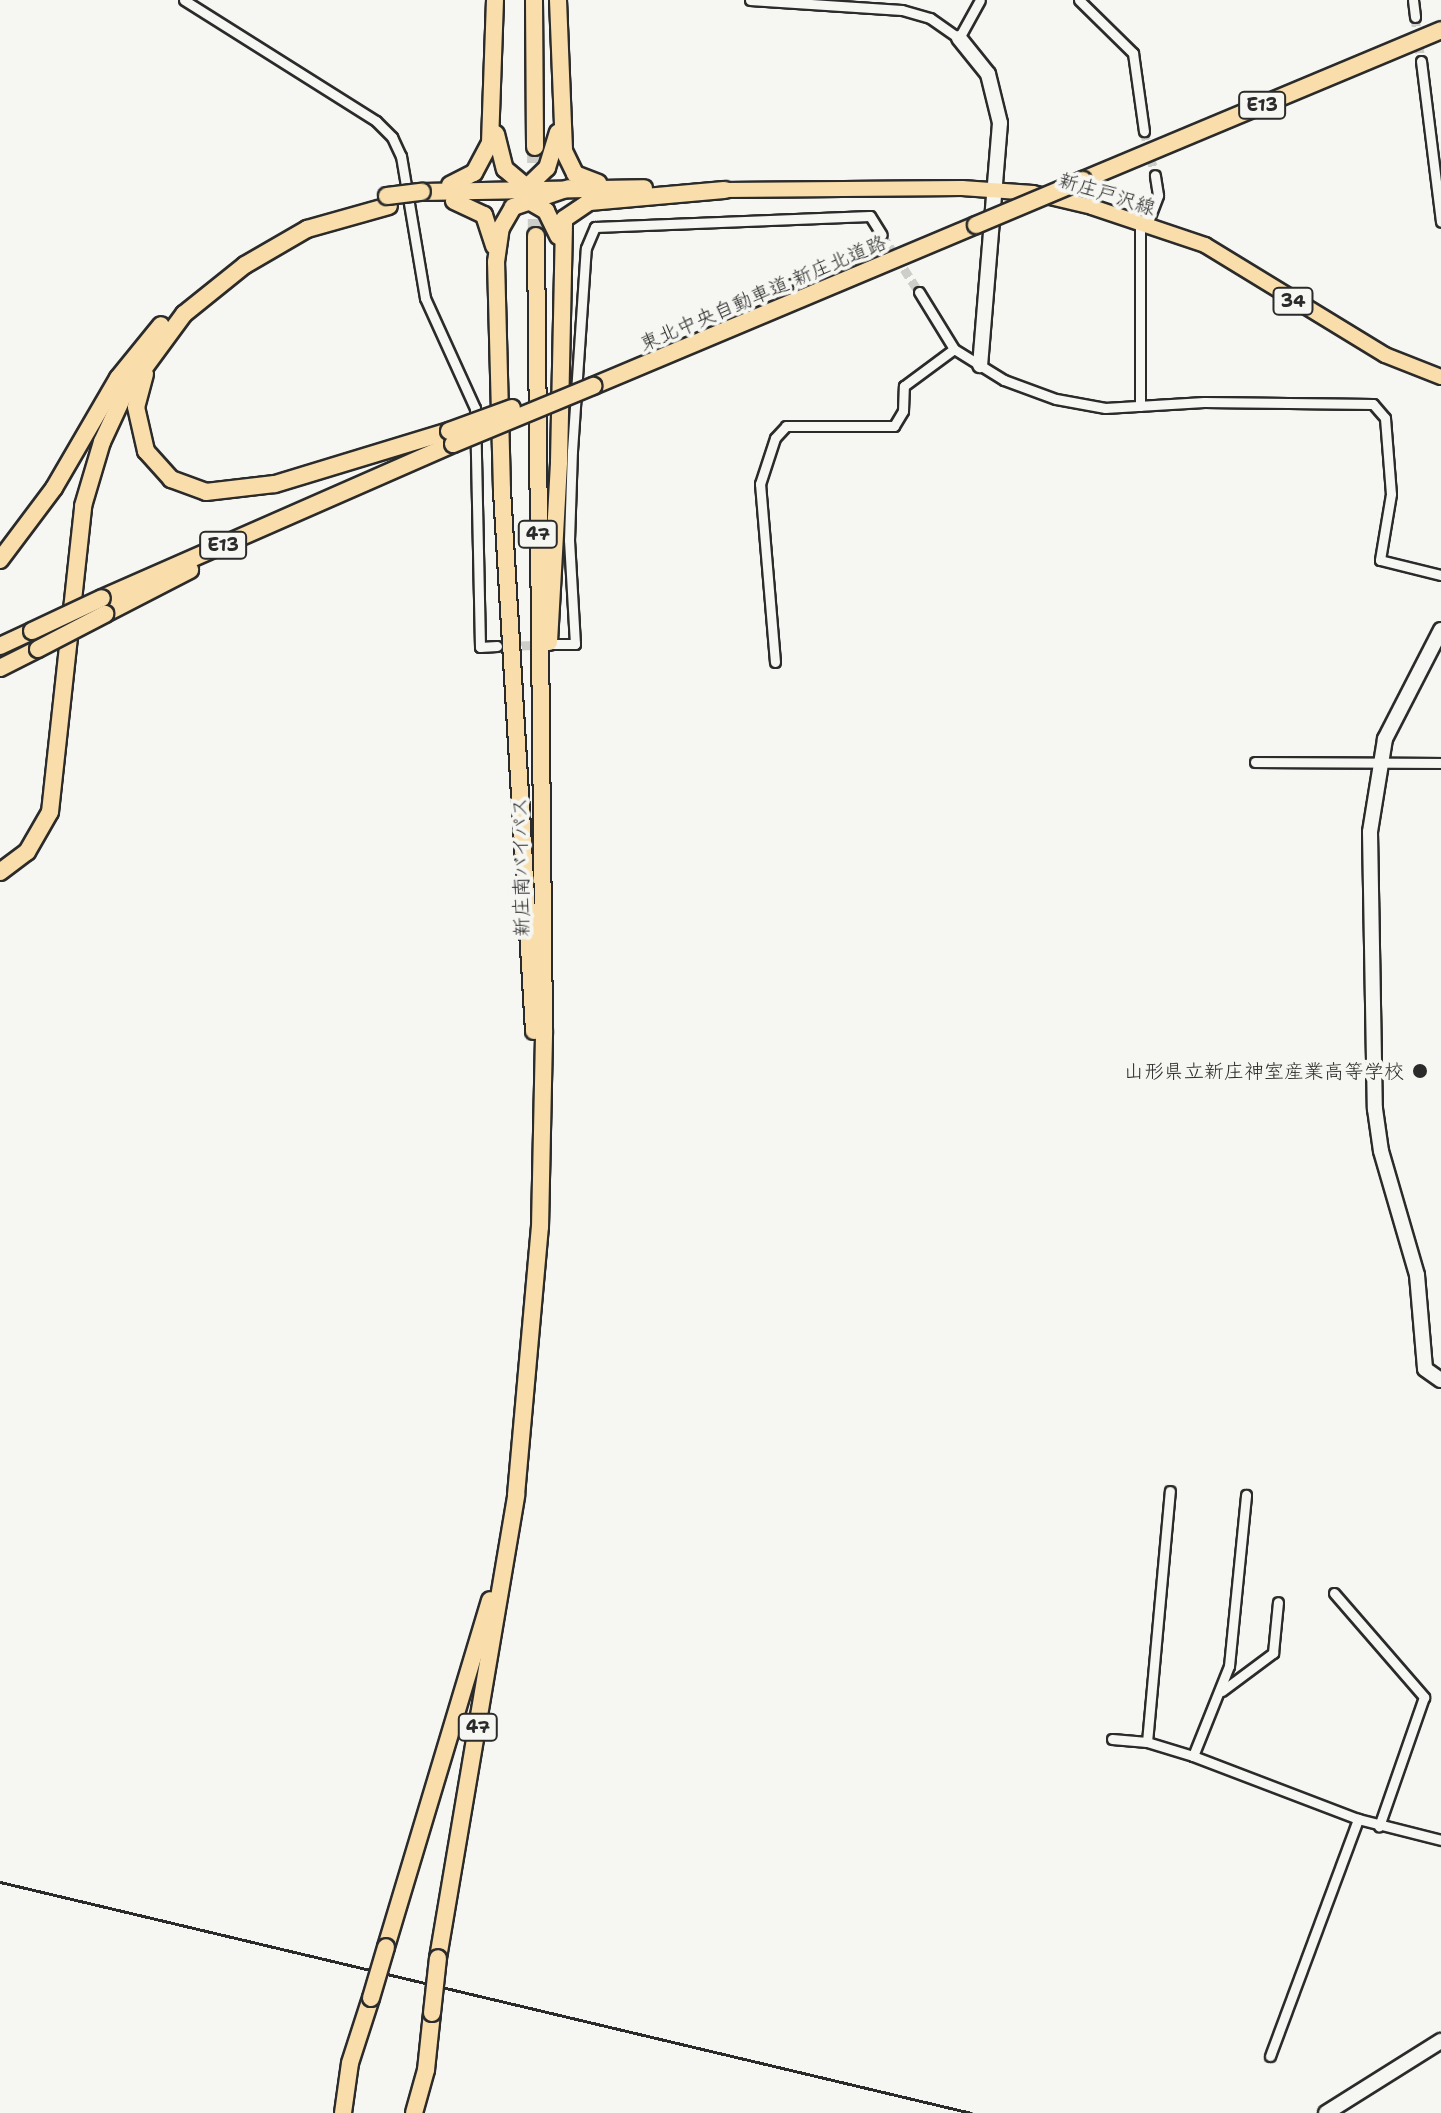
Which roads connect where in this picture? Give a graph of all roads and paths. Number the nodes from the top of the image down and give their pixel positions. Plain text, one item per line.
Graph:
1 (184, 0) edge
2 (495, 0) edge
3 (534, 0) edge
4 (558, 0) edge
5 (750, 0) edge
6 (980, 0) edge
7 (1079, 0) edge
8 (1413, 0) edge
9 (1415, 17) tunnel mouth
10 (1441, 30) edge
11 (959, 38) junction
12 (1421, 61) tunnel mouth
13 (495, 84) junction
14 (558, 99) junction
15 (1144, 131) tunnel mouth
16 (535, 147) tunnel mouth
17 (1155, 175) tunnel mouth
18 (724, 190) joint
19 (997, 190) junction
20 (624, 192) junction
21 (490, 194) junction
22 (527, 194) junction
23 (422, 197) junction
24 (454, 201) junction
25 (1441, 222) edge
26 (1143, 226) junction
27 (882, 235) tunnel mouth
28 (536, 236) tunnel mouth
29 (559, 252) junction
30 (497, 279) junction
31 (919, 292) tunnel mouth
32 (164, 329) junction
33 (954, 349) junction
34 (980, 365) junction
35 (1441, 377) edge
36 (1140, 406) junction
37 (451, 437) junction
38 (0, 560) edge
39 (1441, 575) edge
40 (104, 606) junction
41 (1441, 630) edge
42 (553, 644) tunnel mouth
43 (0, 646) edge
44 (497, 646) dead end
45 (1437, 651) edge
46 (775, 662) dead end
47 (0, 668) edge
48 (1255, 762) dead end
49 (1381, 762) junction
50 (1441, 763) edge
51 (0, 861) edge
52 (0, 872) edge
53 (542, 1096) junction
54 (1441, 1380) edge
55 (1170, 1491) dead end
56 (513, 1495) junction
57 (1246, 1495) dead end
58 (1334, 1593) dead end
59 (1278, 1602) dead end
60 (1222, 1691) junction
61 (1112, 1739) dead end
62 (1147, 1742) junction
63 (1193, 1756) junction
64 (1358, 1819) junction
65 (1379, 1826) junction
66 (1441, 1840) edge
67 (1441, 2041) edge
68 (1270, 2056) dead end
69 (343, 2113) edge
70 (414, 2113) edge
71 (1326, 2113) edge

1 - 44 street
2 - 13 highway
3 - 16 highway
4 - 14 highway
5 - 11 street
6 - 11 street
7 - 15 street
8 - 9 street
10 - 37 highway, 東北中央自動車道;新庄北道路 / E13, bridge
11 - 19 street
12 - 25 street
13 - 22 highway
13 - 23 highway
14 - 20 highway
14 - 22 highway
17 - 26 street
18 - 19 main road, 新庄戸沢線 / 34
18 - 20 highway, 34
19 - 26 main road, 新庄戸沢線 / 34
19 - 34 street
20 - 22 highway
20 - 29 highway
21 - 22 highway
21 - 23 highway
21 - 24 highway
22 - 29 highway
22 - 30 highway
23 - 24 highway
23 - 32 highway
24 - 30 highway
26 - 35 main road, 新庄戸沢線 / 34
26 - 36 street
27 - 42 street
28 - 53 highway, 新庄南バイパス / 47
29 - 53 highway
30 - 53 highway
31 - 33 street
32 - 37 highway
32 - 38 highway
32 - 51 highway
32 - 52 highway
33 - 34 street
33 - 46 street
34 - 36 street
36 - 39 street
37 - 40 highway, 東北中央自動車道;新庄北道路 / E13
40 - 43 highway, bridge
40 - 47 highway, bridge
41 - 45 street
45 - 49 street
48 - 49 street
49 - 50 street
49 - 54 street
53 - 56 highway, 47
55 - 62 street
56 - 69 highway, 47, bridge
56 - 70 highway, 47, bridge
57 - 60 street
58 - 65 street
59 - 60 street
60 - 63 street
61 - 62 street
62 - 63 street
63 - 64 street
64 - 65 street
64 - 68 street
65 - 66 street
67 - 71 street

